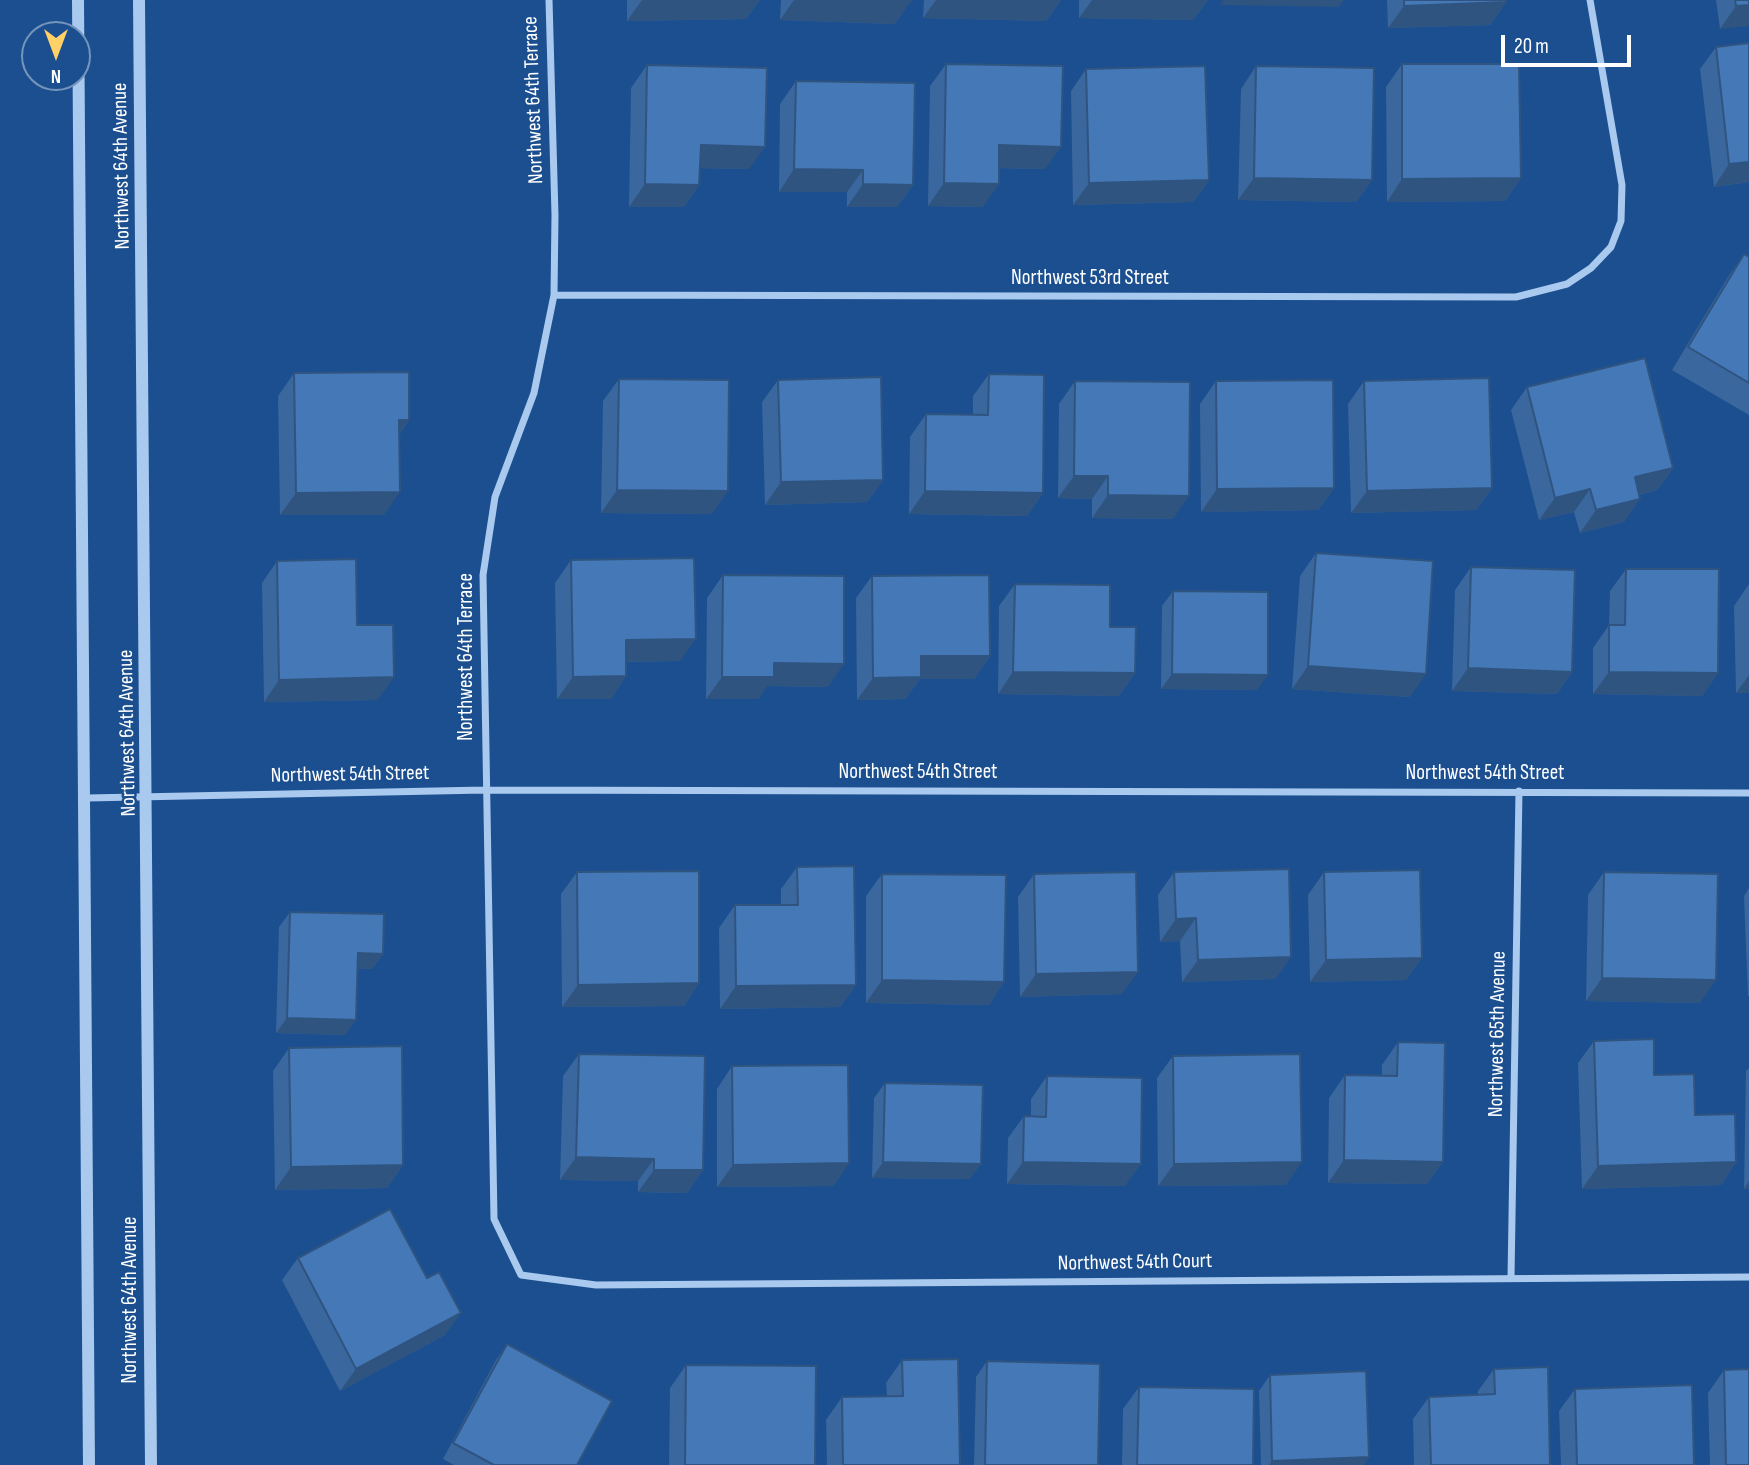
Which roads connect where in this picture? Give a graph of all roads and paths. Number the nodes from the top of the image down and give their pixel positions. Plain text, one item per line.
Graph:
1 (78, 0) edge
2 (139, 0) edge
3 (548, 0) edge
4 (1590, 0) edge
5 (554, 296) junction
6 (485, 790) junction
7 (1519, 791) junction
8 (1749, 793) edge
9 (86, 797) junction
10 (148, 797) junction
11 (521, 1275) joint
12 (1511, 1277) junction
13 (1749, 1277) edge
14 (89, 1465) edge
15 (151, 1465) edge

1 - 9 street, Northwest 64th Avenue
2 - 10 street, Northwest 64th Avenue
3 - 5 street, Northwest 64th Terrace
4 - 5 street, Northwest 53rd Street
5 - 6 street, Northwest 64th Terrace
6 - 7 street, Northwest 54th Street
6 - 10 street, Northwest 54th Street
6 - 11 street, Northwest 64th Terrace
7 - 8 street, Northwest 54th Street
7 - 12 street, Northwest 65th Avenue
9 - 10 street, Northwest 54th Street
9 - 14 street, Northwest 64th Avenue
10 - 15 street, Northwest 64th Avenue
11 - 12 street, Northwest 54th Court
12 - 13 street, Northwest 54th Court

